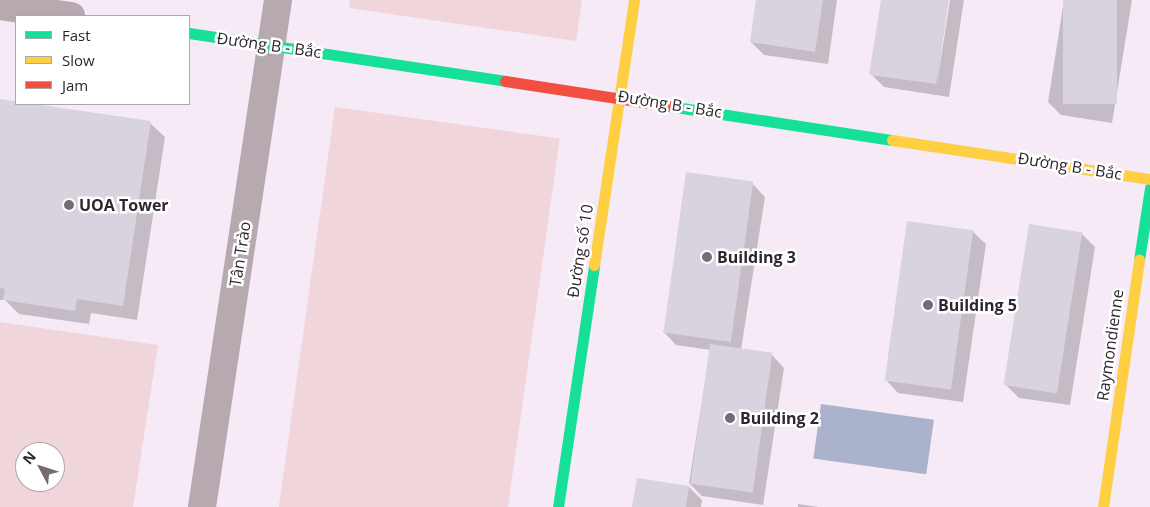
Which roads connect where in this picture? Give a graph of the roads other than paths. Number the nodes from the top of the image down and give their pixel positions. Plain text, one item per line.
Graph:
1 (278, 0) edge
2 (634, 0) edge
3 (0, 6) edge
4 (64, 15) edge
5 (190, 33) edge
6 (272, 46) junction
7 (620, 96) junction
8 (1150, 179) edge
9 (1150, 188) edge
10 (202, 507) edge
11 (558, 507) edge
12 (1103, 507) edge

1 - 6 street, Tân Trào
2 - 7 street, Đường số 10
3 - 4 street
5 - 6 street, Đường B - Bắc
6 - 7 street, Đường B - Bắc
6 - 10 street, Tân Trào
7 - 8 street, Đường B - Bắc
7 - 11 street, Đường số 10
9 - 12 street, Raymondienne

